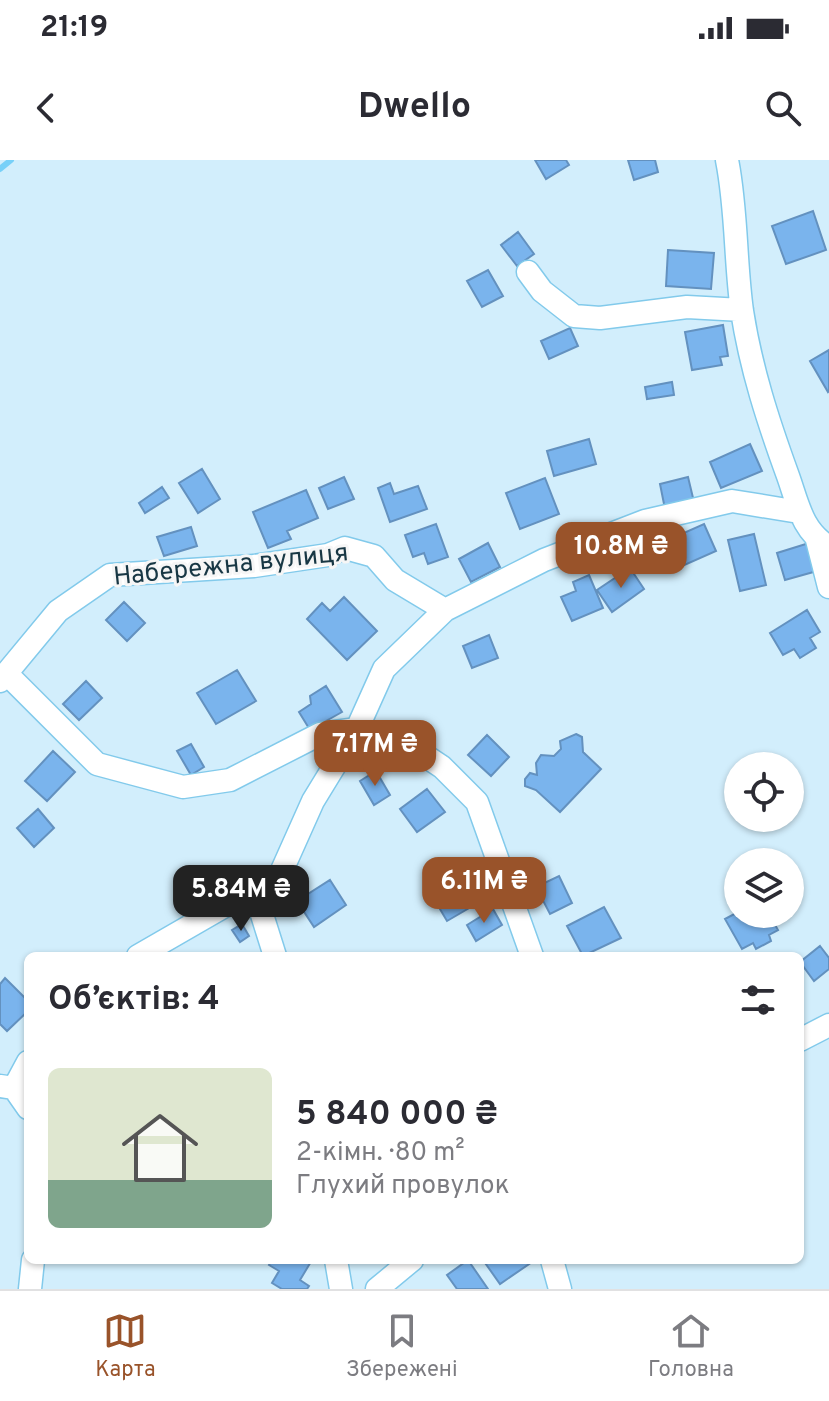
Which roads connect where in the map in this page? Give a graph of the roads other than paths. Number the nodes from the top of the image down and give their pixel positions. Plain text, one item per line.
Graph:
1 (727, 160) edge
2 (528, 272) dead end
3 (742, 310) junction
4 (813, 532) edge
5 (829, 587) edge
6 (445, 610) junction
7 (3, 677) edge
8 (357, 729) junction
9 (258, 902) junction
10 (145, 952) edge
11 (274, 952) edge
12 (531, 952) edge
13 (829, 1025) edge
14 (804, 1038) edge
15 (24, 1067) edge
16 (7, 1087) edge
17 (24, 1104) edge
18 (33, 1264) edge
19 (337, 1264) edge
20 (407, 1264) edge
21 (553, 1264) edge
22 (30, 1289) edge
23 (341, 1289) edge
24 (377, 1289) edge
25 (560, 1289) edge

1 - 3 street
2 - 3 street
3 - 4 street
4 - 5 street
4 - 6 street
6 - 7 street, Набережна вулиця
6 - 8 street
7 - 8 street
8 - 9 street
8 - 12 street
9 - 10 street
9 - 11 street
13 - 14 street
15 - 16 street
16 - 17 street
18 - 22 street
19 - 23 street
20 - 24 street
21 - 25 street

